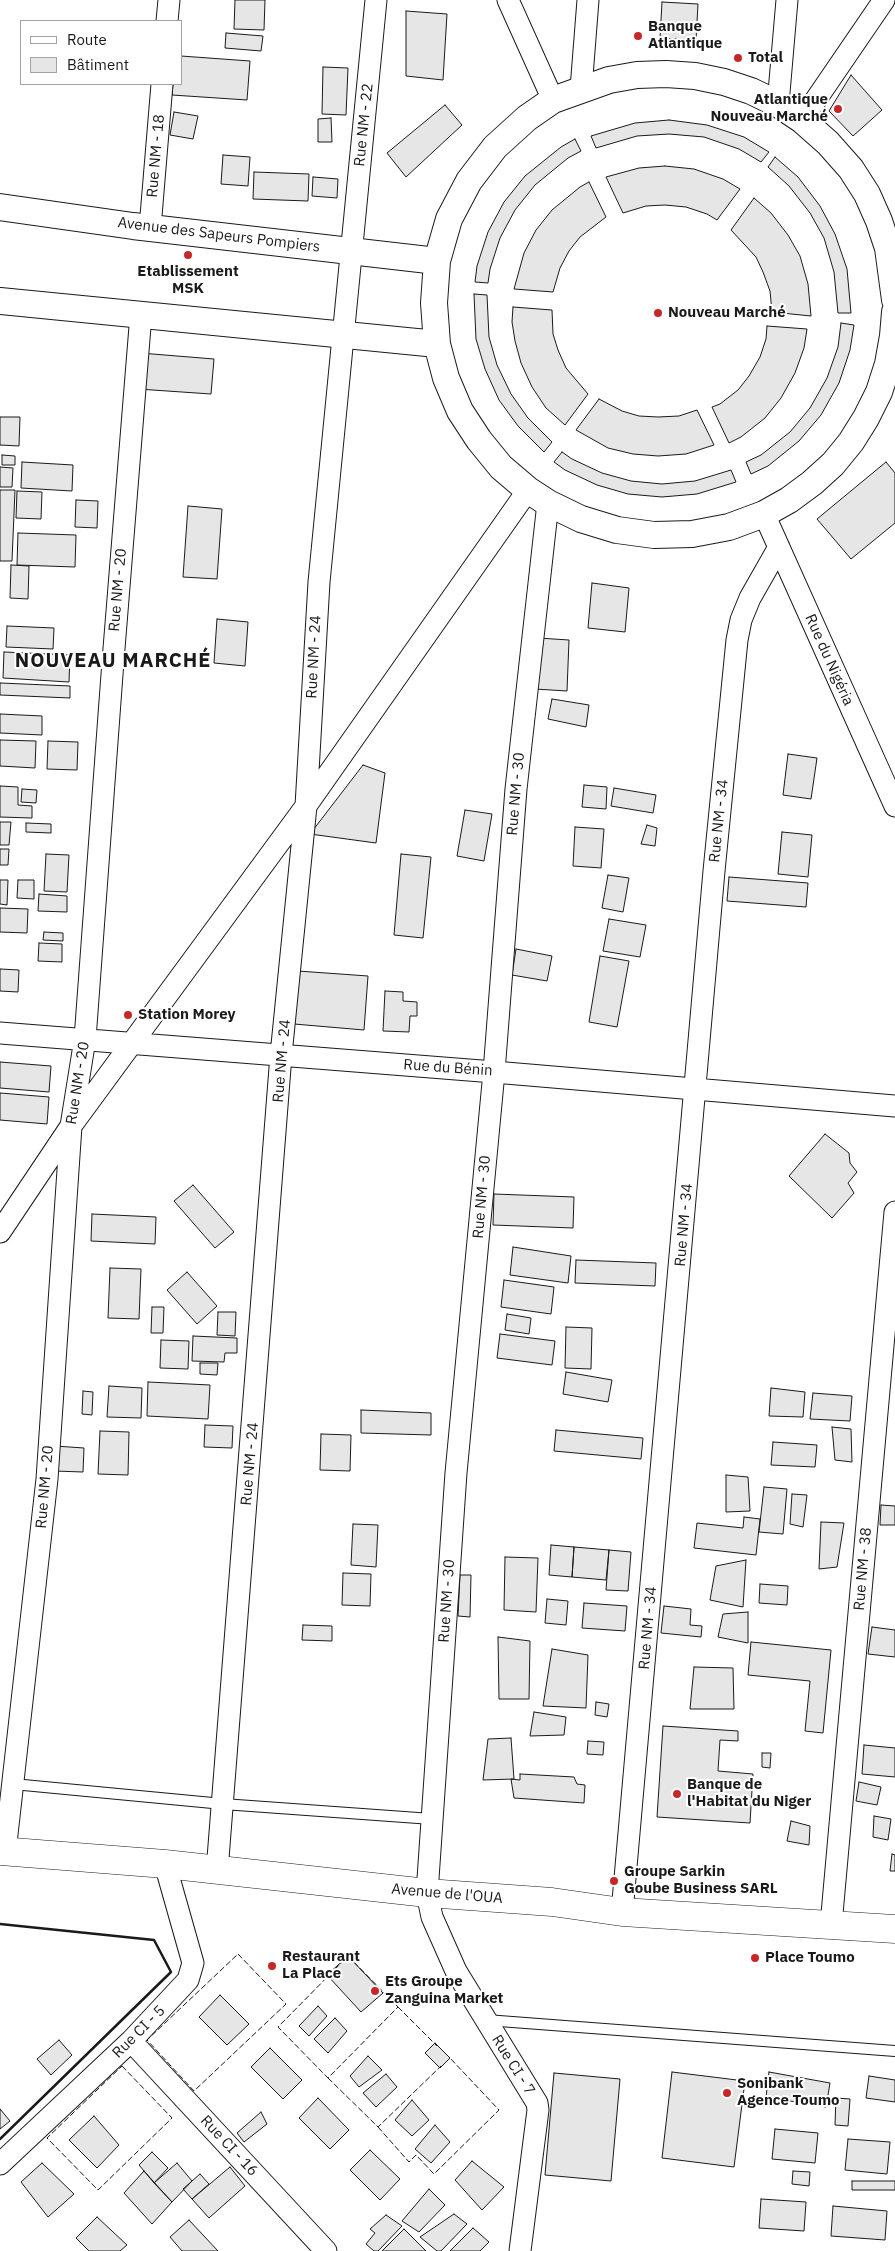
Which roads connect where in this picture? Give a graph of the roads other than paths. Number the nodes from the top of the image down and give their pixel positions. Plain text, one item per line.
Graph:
1 (169, 0) edge
2 (376, 0) edge
3 (508, 0) edge
4 (588, 0) edge
5 (787, 0) edge
6 (884, 0) edge
7 (167, 20) edge
8 (162, 85) edge
9 (581, 89) junction
10 (553, 100) junction
11 (778, 104) junction
12 (802, 120) junction
13 (851, 169) junction
14 (0, 207) edge
15 (895, 217) edge
16 (150, 228) junction
17 (351, 251) junction
18 (437, 261) junction
19 (895, 300) edge
20 (0, 301) edge
21 (895, 312) edge
22 (141, 314) junction
23 (343, 335) junction
24 (438, 344) junction
25 (895, 402) edge
26 (866, 418) junction
27 (538, 496) junction
28 (764, 514) junction
29 (779, 547) junction
30 (306, 806) junction
31 (895, 806) edge
32 (0, 1033) edge
33 (85, 1039) junction
34 (132, 1043) junction
35 (282, 1056) junction
36 (494, 1072) junction
37 (696, 1089) junction
38 (895, 1106) edge
39 (71, 1126) junction
40 (895, 1212) edge
41 (0, 1232) edge
42 (13, 1784) junction
43 (223, 1804) junction
44 (432, 1819) junction
45 (3, 1852) edge
46 (165, 1864) junction
47 (217, 1871) junction
48 (427, 1893) junction
49 (622, 1912) junction
50 (831, 1925) junction
51 (895, 1929) edge
52 (485, 2019) junction
53 (131, 2040) junction
54 (895, 2051) edge
55 (0, 2164) edge
56 (326, 2251) edge
57 (520, 2251) edge

1 - 7 street
2 - 17 street, Rue NM - 22
3 - 10 street
4 - 9 street
5 - 11 street
6 - 12 street
8 - 16 street, Rue NM - 18
9 - 10 street
9 - 11 street
10 - 18 street
11 - 12 street
12 - 13 street
13 - 15 street
13 - 19 street
14 - 16 street, Avenue des Sapeurs Pompiers
16 - 17 street, Avenue des Sapeurs Pompiers
17 - 18 street, Avenue des Sapeurs Pompiers
17 - 23 street, Rue NM - 24
18 - 24 street
20 - 22 street
21 - 26 street
22 - 23 street
22 - 33 street, Rue NM - 20
23 - 24 street
23 - 30 street, Rue NM - 24
24 - 27 street
25 - 26 street
26 - 28 street
27 - 28 street
27 - 30 street
27 - 36 street, Rue NM - 30
28 - 29 street, Rue du Nigéria
29 - 31 street, Rue du Nigéria
29 - 37 street, Rue NM - 34
30 - 34 street
30 - 35 street, Rue NM - 24
32 - 33 street, Rue du Bénin
33 - 34 street, Rue du Bénin
33 - 39 street, Rue NM - 20
34 - 35 street, Rue du Bénin
34 - 39 street
35 - 36 street, Rue du Bénin
35 - 43 street, Rue NM - 24
36 - 37 street, Rue du Bénin
36 - 44 street, Rue NM - 30
37 - 38 street, Rue du Bénin
37 - 49 street, Rue NM - 34
39 - 41 street
39 - 42 street, Rue NM - 20
40 - 50 street, Rue NM - 38
42 - 43 lane
42 - 45 street, Rue NM - 20
43 - 44 lane
43 - 47 street, Rue NM - 24
44 - 48 street, Rue NM - 30
45 - 46 main road, Avenue de l'OUA
46 - 47 main road, Avenue de l'OUA
46 - 53 street, Rue CI - 5
47 - 48 main road, Avenue de l'OUA
48 - 49 main road, Avenue de l'OUA
48 - 52 street, Rue CI - 7
49 - 50 main road, Avenue de l'OUA
50 - 51 main road, Avenue de l'OUA
52 - 54 lane
52 - 57 street, Rue CI - 7
53 - 55 street, Rue CI - 5
53 - 56 street, Rue CI - 16

